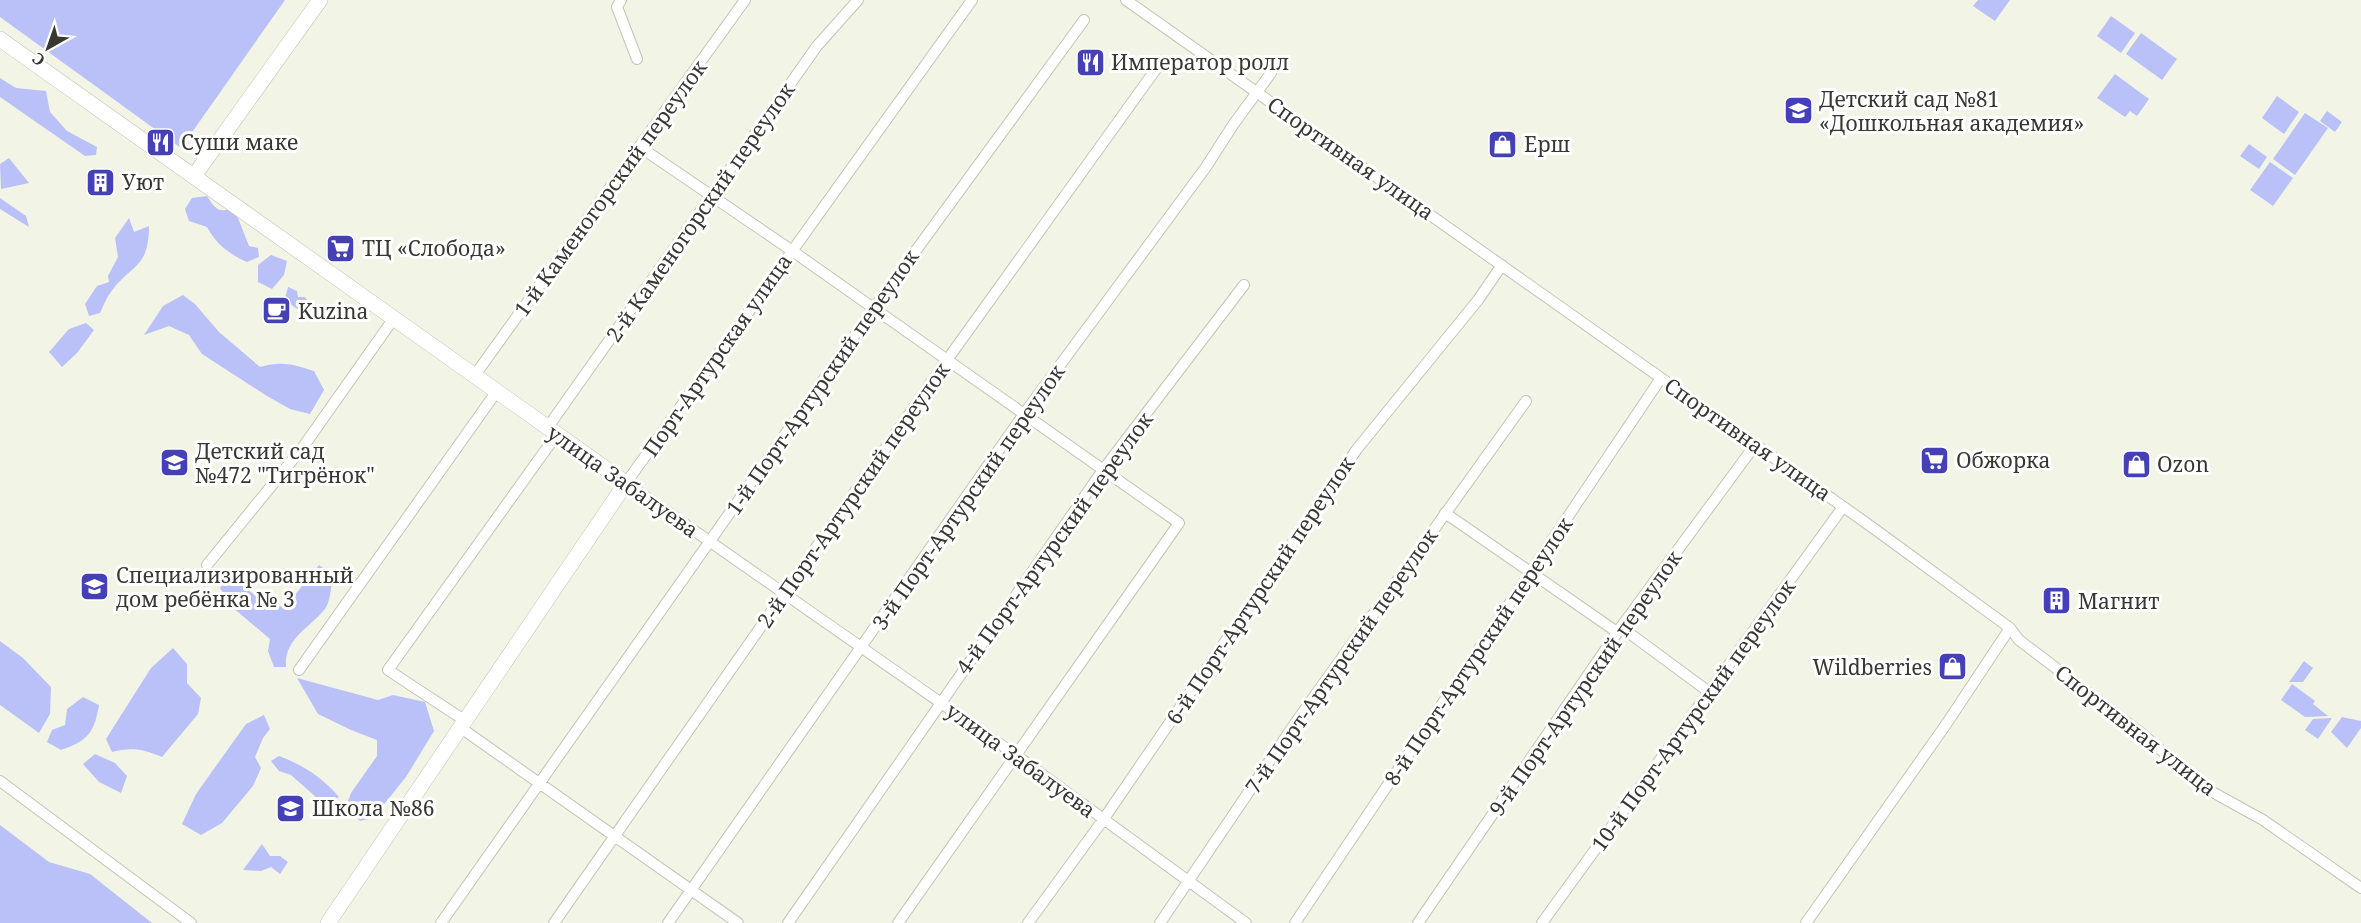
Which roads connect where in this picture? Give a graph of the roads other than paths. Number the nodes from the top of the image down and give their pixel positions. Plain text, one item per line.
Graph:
1 (320, 0) edge
2 (621, 0) edge
3 (745, 0) edge
4 (858, 0) edge
5 (972, 0) edge
6 (1126, 0) edge
7 (1084, 20) dead end
8 (0, 39) edge
9 (637, 59) dead end
10 (1156, 69) dead end
11 (1271, 73) dead end
12 (1258, 93) junction
13 (640, 147) junction
14 (194, 176) junction
15 (712, 197) junction
16 (791, 250) junction
17 (1502, 265) junction
18 (1244, 285) dead end
19 (874, 308) junction
20 (394, 318) junction
21 (947, 360) junction
22 (475, 375) junction
23 (1661, 378) junction
24 (497, 391) junction
25 (1526, 401) dead end
26 (1024, 414) junction
27 (552, 430) junction
28 (1755, 445) junction
29 (1103, 470) junction
30 (626, 483) junction
31 (1843, 507) junction
32 (1445, 513) junction
33 (709, 541) junction
34 (207, 565) dead end
35 (1531, 572) junction
36 (784, 594) junction
37 (2010, 628) junction
38 (1619, 630) junction
39 (862, 648) junction
40 (299, 670) dead end
41 (1709, 692) junction
42 (940, 702) junction
43 (463, 724) junction
44 (1017, 756) junction
45 (0, 782) edge
46 (539, 783) junction
47 (1103, 820) junction
48 (615, 837) junction
49 (1189, 881) junction
50 (2361, 888) edge
51 (692, 890) junction
52 (191, 923) edge
53 (328, 923) edge
54 (441, 923) edge
55 (554, 923) edge
56 (668, 923) edge
57 (738, 923) edge
58 (788, 923) edge
59 (898, 923) edge
60 (1028, 923) edge
61 (1160, 923) edge
62 (1246, 923) edge
63 (1295, 923) edge
64 (1418, 923) edge
65 (1542, 923) edge
66 (1806, 923) edge

1 - 14 street
2 - 9 street
3 - 13 street, 1-й Каменогорский переулок
4 - 15 street, 2-й Каменогорский переулок
5 - 16 street, Порт-Артурская улица
6 - 12 street, Спортивная улица
7 - 19 street, 1-й Порт-Артурский переулок
8 - 14 street, улица Забалуева
10 - 21 street, 2-й Порт-Артурский переулок
11 - 12 street, 3-й Порт-Артурский переулок
12 - 17 street, Спортивная улица
12 - 26 street, 3-й Порт-Артурский переулок
13 - 15 street
13 - 22 street, 1-й Каменогорский переулок
14 - 20 street, улица Забалуева
15 - 16 street
15 - 27 street, 2-й Каменогорский переулок
16 - 19 street
16 - 30 street, Порт-Артурская улица
17 - 23 street, Спортивная улица
17 - 47 street, 6-й Порт-Артурский переулок
18 - 29 street, 4-й Порт-Артурский переулок
19 - 21 street
19 - 33 street, 1-й Порт-Артурский переулок
20 - 22 street, улица Забалуева
20 - 34 street
21 - 26 street
21 - 36 street, 2-й Порт-Артурский переулок
22 - 24 street, улица Забалуева
23 - 28 street, Спортивная улица
23 - 35 street, 8-й Порт-Артурский переулок
24 - 27 street, улица Забалуева
24 - 40 street
25 - 32 street, 7-й Порт-Артурский переулок
26 - 29 street
26 - 39 street, 3-й Порт-Артурский переулок
27 - 30 street, улица Забалуева
27 - 43 street, 2-й Каменогорский переулок
28 - 31 street, Спортивная улица
28 - 38 street, 9-й Порт-Артурский переулок
29 - 42 street, 4-й Порт-Артурский переулок
29 - 44 street
30 - 33 street, улица Забалуева
30 - 43 street, Порт-Артурская улица
31 - 37 street, Спортивная улица
31 - 41 street, 10-й Порт-Артурский переулок
32 - 35 street
32 - 49 street, 7-й Порт-Артурский переулок
33 - 36 street, улица Забалуева
33 - 46 street, 1-й Порт-Артурский переулок
35 - 38 street
35 - 63 street, 8-й Порт-Артурский переулок
36 - 39 street, улица Забалуева
36 - 48 street, 2-й Порт-Артурский переулок
37 - 50 street, Спортивная улица
37 - 66 street
38 - 41 street
38 - 64 street, 9-й Порт-Артурский переулок
39 - 42 street, улица Забалуева
39 - 51 street, 3-й Порт-Артурский переулок
41 - 65 street, 10-й Порт-Артурский переулок
42 - 44 street, улица Забалуева
42 - 58 street, 4-й Порт-Артурский переулок
43 - 46 street
43 - 53 street, Порт-Артурская улица
44 - 47 street, улица Забалуева
44 - 59 street
45 - 52 street
46 - 48 street
46 - 54 street, 1-й Порт-Артурский переулок
47 - 49 street, улица Забалуева
47 - 60 street, 6-й Порт-Артурский переулок
48 - 51 street
48 - 55 street, 2-й Порт-Артурский переулок
49 - 61 street, 7-й Порт-Артурский переулок
49 - 62 street, улица Забалуева
51 - 56 street, 3-й Порт-Артурский переулок
51 - 57 street

